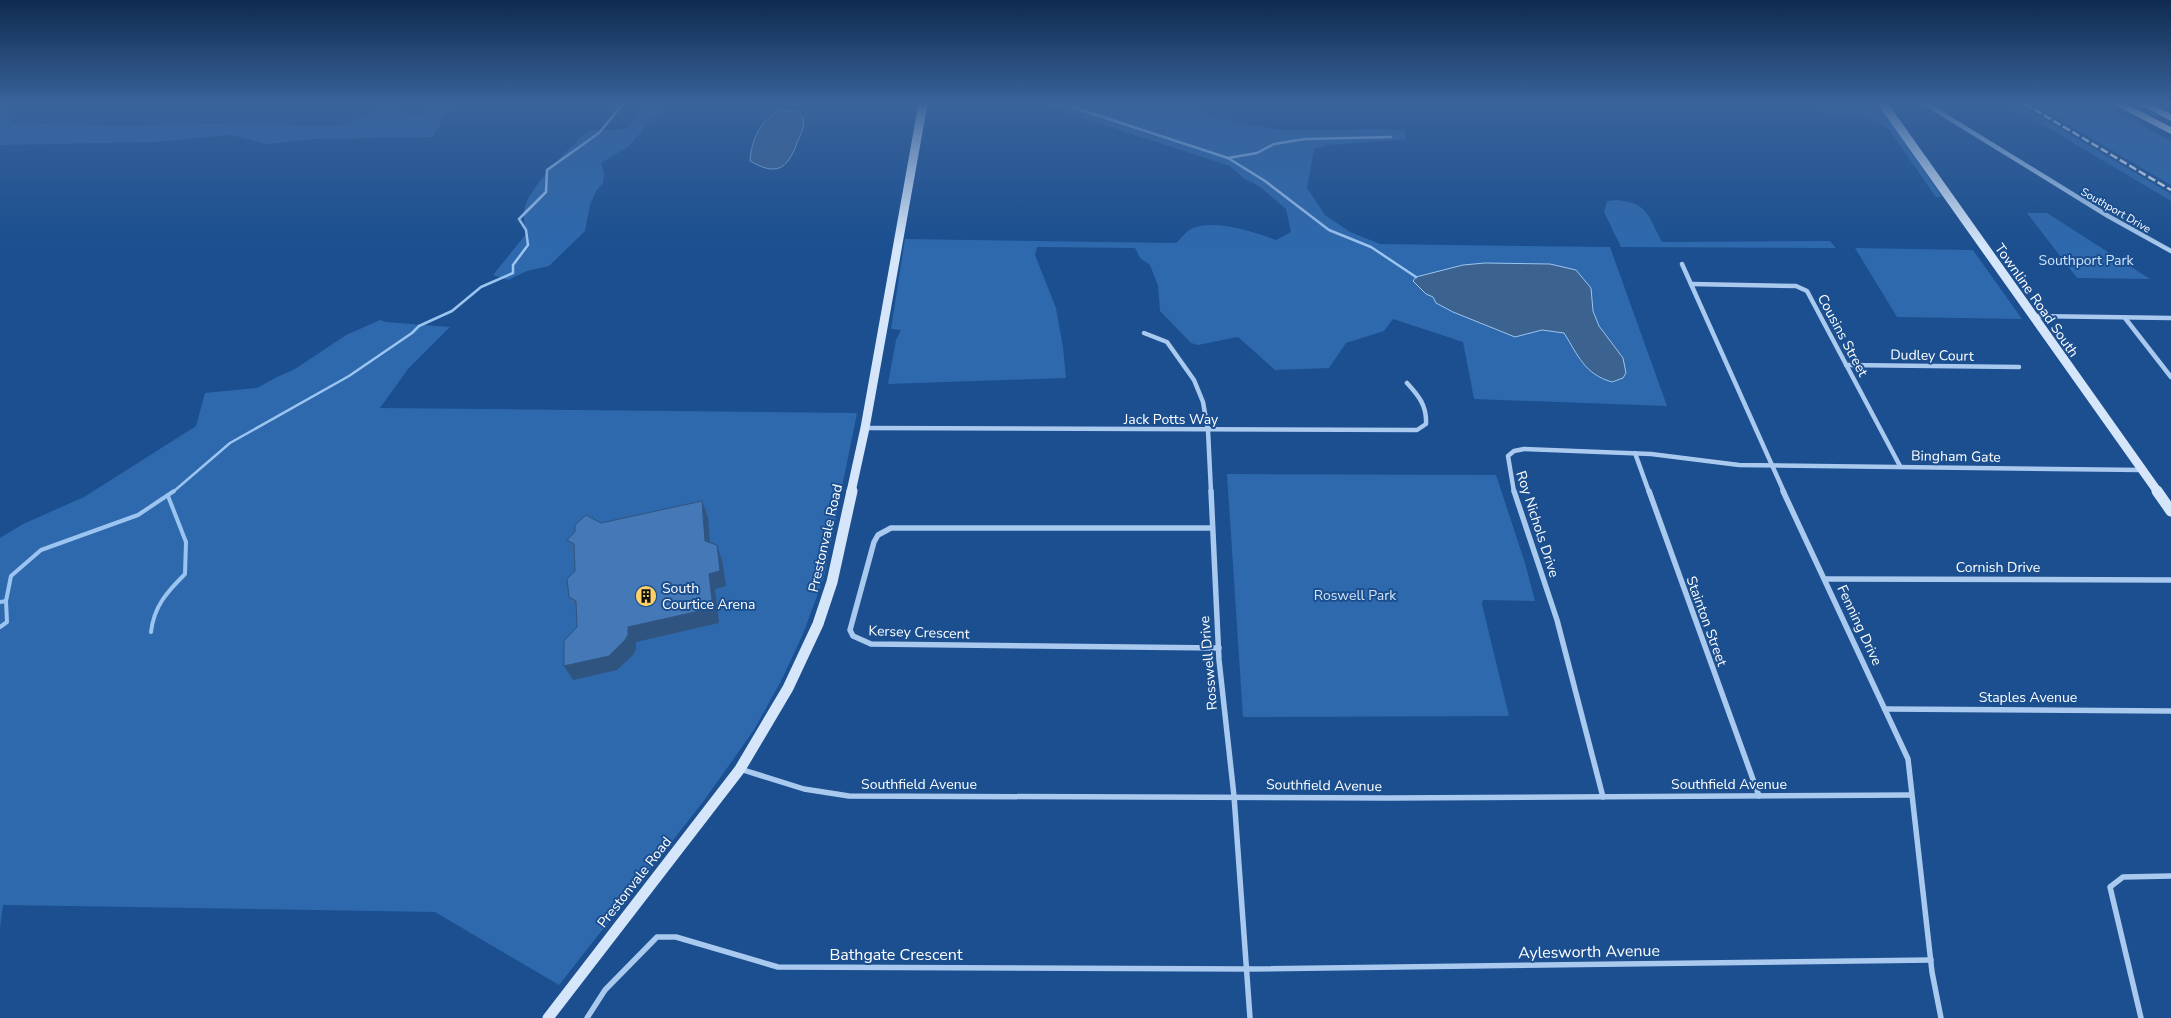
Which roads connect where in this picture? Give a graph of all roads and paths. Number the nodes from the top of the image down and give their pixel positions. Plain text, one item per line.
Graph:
1 (914, 152) edge
2 (1916, 152) edge
3 (2003, 152) edge
4 (2171, 251) edge
5 (1682, 264) dead end
6 (1691, 284) junction
7 (2032, 316) junction
8 (2125, 318) junction
9 (2171, 318) edge
10 (1144, 333) dead end
11 (1846, 365) junction
12 (2018, 368) dead end
13 (2171, 377) edge
14 (1407, 383) dead end
15 (865, 428) junction
16 (1208, 430) junction
17 (1635, 453) junction
18 (1771, 465) junction
19 (1900, 466) junction
20 (2141, 470) junction
21 (2171, 511) edge
22 (1212, 528) junction
23 (1826, 579) junction
24 (2171, 580) edge
25 (1219, 648) junction
26 (1885, 709) junction
27 (2171, 711) edge
28 (740, 769) junction
29 (1912, 795) junction
30 (1234, 796) junction
31 (1759, 796) junction
32 (1603, 797) junction
33 (2171, 876) edge
34 (1931, 960) junction
35 (1247, 969) junction
36 (548, 1018) edge
37 (587, 1018) edge
38 (1250, 1018) edge
39 (1941, 1018) edge
40 (2141, 1018) edge

1 - 15 street, Prestonvale Road
2 - 7 street, Townline Road South
3 - 4 street, Southport Drive
5 - 6 street, Fenning Drive
6 - 11 street, Cousins Street
6 - 18 street, Fenning Drive
7 - 8 street
7 - 20 street, Townline Road South
8 - 9 street
8 - 13 street
10 - 16 street, Rosswell Drive
11 - 12 street, Dudley Court
11 - 19 street, Cousins Street
14 - 16 street, Jack Potts Way
15 - 16 street, Jack Potts Way
15 - 28 street, Prestonvale Road
16 - 22 street, Rosswell Drive
17 - 18 street, Roy Nichols Drive
17 - 31 street, Stainton Street
17 - 32 street, Roy Nichols Drive
18 - 19 street, Bingham Gate
18 - 23 street, Fenning Drive
19 - 20 street, Bingham Gate
20 - 21 street, Townline Road South
22 - 25 street, Rosswell Drive
22 - 25 street, Kersey Crescent
23 - 24 street, Cornish Drive
23 - 26 street, Fenning Drive
25 - 30 street, Rosswell Drive
26 - 27 street, Staples Avenue
26 - 29 street, Fenning Drive
28 - 30 street, Southfield Avenue
28 - 36 street, Prestonvale Road
29 - 31 street, Southfield Avenue
29 - 34 street, Fenning Drive
30 - 32 street, Southfield Avenue
30 - 35 street, Rosswell Drive
31 - 32 street, Southfield Avenue
33 - 40 street
34 - 35 street, Aylesworth Avenue
34 - 39 street, Fenning Drive
35 - 37 street, Bathgate Crescent
35 - 38 street, Rosswell Drive

